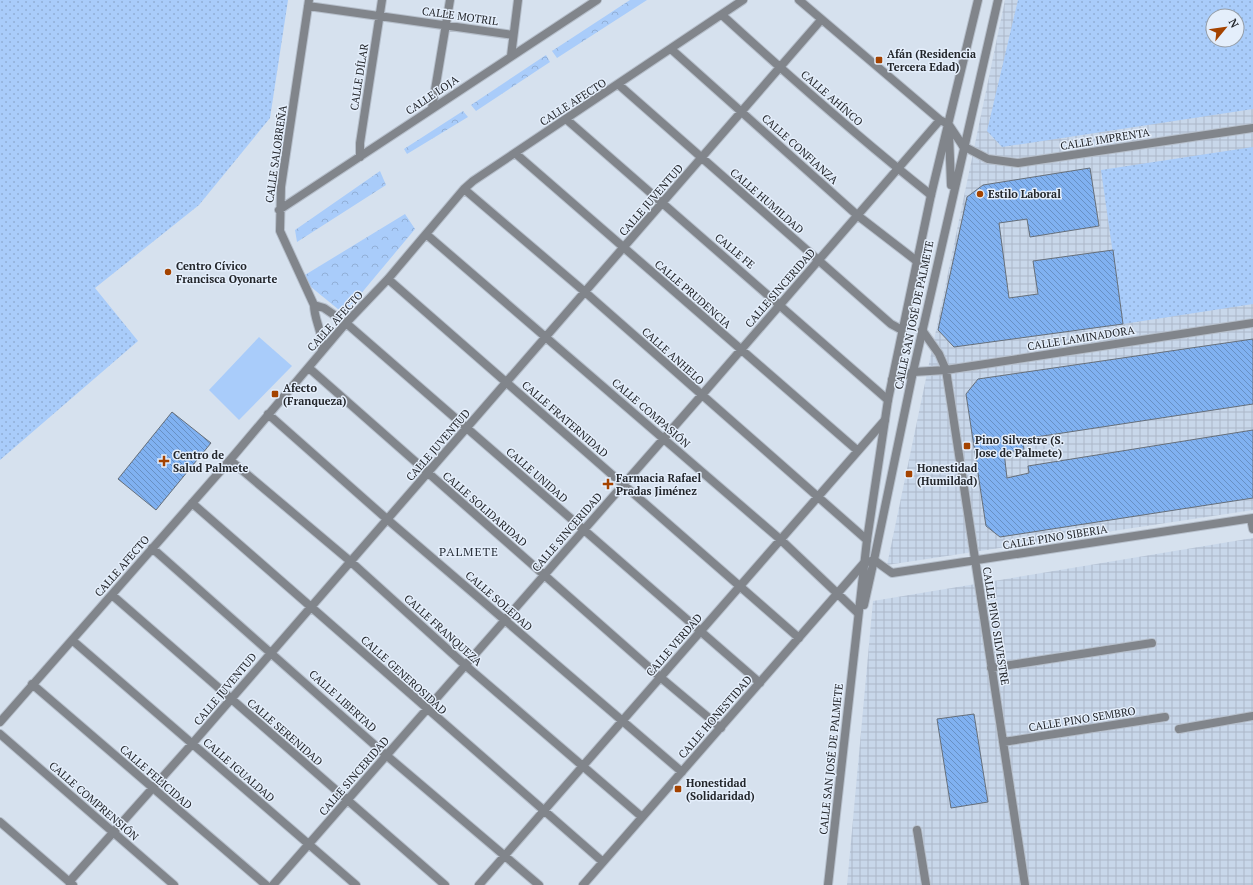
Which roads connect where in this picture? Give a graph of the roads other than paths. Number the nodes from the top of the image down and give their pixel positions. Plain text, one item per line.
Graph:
1 (382, 0) edge
2 (450, 0) edge
3 (518, 0) edge
4 (597, 0) edge
5 (743, 0) edge
6 (799, 0) edge
7 (978, 0) edge
8 (998, 0) edge
9 (309, 3) edge
10 (585, 4) edge
11 (380, 15) junction
12 (722, 15) junction
13 (821, 20) junction
14 (446, 26) junction
15 (513, 35) junction
16 (671, 49) junction
17 (511, 56) junction
18 (780, 68) junction
19 (619, 85) junction
20 (432, 108) junction
21 (742, 112) junction
22 (566, 119) junction
23 (940, 120) junction
24 (949, 124) junction
25 (1253, 128) edge
26 (963, 146) junction
27 (515, 153) junction
28 (360, 158) junction
29 (701, 158) junction
30 (898, 169) junction
31 (464, 189) junction
32 (931, 195) junction
33 (952, 199) junction
34 (663, 204) junction
35 (279, 210) junction
36 (857, 215) junction
37 (426, 234) junction
38 (624, 248) junction
39 (819, 261) junction
40 (918, 262) junction
41 (388, 279) junction
42 (585, 292) junction
43 (781, 304) junction
44 (314, 305) junction
45 (346, 323) junction
46 (1253, 323) edge
47 (902, 330) junction
48 (922, 330) junction
49 (546, 336) junction
50 (741, 350) junction
51 (322, 351) junction
52 (309, 368) junction
53 (946, 370) junction
54 (913, 372) junction
55 (892, 380) junction
56 (506, 383) junction
57 (701, 396) junction
58 (888, 400) junction
59 (268, 414) junction
60 (885, 420) junction
61 (467, 429) junction
62 (664, 439) junction
63 (858, 451) junction
64 (230, 460) junction
65 (428, 473) junction
66 (623, 485) junction
67 (818, 497) junction
68 (192, 503) junction
69 (1252, 518) edge
70 (388, 520) junction
71 (584, 529) junction
72 (1253, 529) edge
73 (781, 540) junction
74 (867, 540) junction
75 (152, 548) junction
76 (874, 560) junction
77 (350, 561) junction
78 (974, 561) junction
79 (864, 563) junction
80 (544, 575) junction
81 (740, 586) junction
82 (838, 594) junction
83 (112, 595) junction
84 (311, 606) junction
85 (858, 613) junction
86 (505, 620) junction
87 (701, 631) junction
88 (856, 635) junction
89 (799, 638) junction
90 (72, 640) junction
91 (1152, 643) dead end
92 (271, 651) junction
93 (465, 665) junction
94 (991, 668) junction
95 (660, 677) junction
96 (760, 683) junction
97 (32, 684) junction
98 (231, 699) junction
99 (426, 710) junction
100 (1253, 716) edge
101 (1165, 718) dead end
102 (623, 721) junction
103 (0, 722) edge
104 (721, 728) junction
105 (1179, 729) dead end
106 (0, 734) edge
107 (1002, 742) junction
108 (192, 744) junction
109 (386, 755) junction
110 (583, 766) junction
111 (682, 772) junction
112 (152, 788) junction
113 (347, 800) junction
114 (544, 810) junction
115 (642, 818) junction
116 (0, 822) edge
117 (917, 830) dead end
118 (113, 832) junction
119 (309, 844) junction
120 (505, 856) junction
121 (603, 862) junction
122 (71, 884) edge
123 (174, 885) edge
124 (266, 885) edge
125 (273, 885) edge
126 (356, 885) edge
127 (445, 885) edge
128 (479, 885) edge
129 (539, 885) edge
130 (583, 885) edge
131 (828, 885) edge
132 (926, 885) edge
133 (1025, 885) edge

1 - 11 street, CALLE DÍLAR
2 - 14 street
3 - 15 street
4 - 10 street, CALLE LOJA
5 - 12 street, CALLE AFECTO
6 - 13 street
7 - 24 street, CALLE SAN JOSÉ DE PALMETE
8 - 26 street, CALLE SAN JOSÉ DE PALMETE
9 - 11 street, CALLE MOTRIL
9 - 35 street, CALLE SALOBREÑA
10 - 17 street, CALLE LOJA
11 - 14 street, CALLE MOTRIL
11 - 28 street, CALLE DÍLAR
12 - 16 street, CALLE AFECTO
12 - 18 street, CALLE AHÍNCO
13 - 18 street, CALLE JUVENTUD
13 - 23 street
14 - 15 street, CALLE MOTRIL
14 - 20 street
15 - 17 street
16 - 19 street, CALLE AFECTO
16 - 21 street, CALLE CONFIANZA
17 - 20 street, CALLE LOJA
18 - 21 street, CALLE JUVENTUD
18 - 30 street, CALLE AHÍNCO
19 - 22 street, CALLE AFECTO
19 - 29 street, CALLE HUMILDAD
20 - 28 street, CALLE LOJA
21 - 29 street, CALLE JUVENTUD
21 - 36 street, CALLE CONFIANZA
22 - 27 street, CALLE AFECTO
22 - 34 street, CALLE FE
23 - 24 street
23 - 30 street, CALLE SINCERIDAD
24 - 26 street
24 - 32 street, CALLE SAN JOSÉ DE PALMETE
24 - 33 street
25 - 26 street, CALLE IMPRENTA
26 - 33 street, CALLE SAN JOSÉ DE PALMETE
27 - 31 street, CALLE AFECTO
27 - 38 street, CALLE PRUDENCIA
28 - 35 street, CALLE LOJA
29 - 34 street, CALLE JUVENTUD
29 - 39 street, CALLE HUMILDAD
30 - 32 street, CALLE AHÍNCO
30 - 36 street, CALLE SINCERIDAD
31 - 37 street, CALLE AFECTO
31 - 42 street, CALLE ANHELO
32 - 40 street, CALLE SAN JOSÉ DE PALMETE
33 - 48 street, CALLE SAN JOSÉ DE PALMETE
34 - 38 street, CALLE JUVENTUD
34 - 43 street, CALLE FE
35 - 44 street, CALLE SALOBREÑA
36 - 39 street, CALLE SINCERIDAD
36 - 40 street, CALLE CONFIANZA
37 - 41 street, CALLE AFECTO
37 - 49 street, CALLE COMPASIÓN
38 - 42 street, CALLE JUVENTUD
38 - 50 street, CALLE PRUDENCIA
39 - 43 street, CALLE SINCERIDAD
39 - 47 street, CALLE HUMILDAD
40 - 47 street, CALLE SAN JOSÉ DE PALMETE
41 - 45 street, CALLE AFECTO
41 - 56 street, CALLE FRATERNIDAD
42 - 49 street, CALLE JUVENTUD
42 - 57 street, CALLE ANHELO
43 - 50 street, CALLE SINCERIDAD
43 - 58 street, CALLE FE
44 - 45 street, CALLE UNIDAD
44 - 51 street, CALLE SALOBREÑA
45 - 51 street, CALLE AFECTO
45 - 61 street, CALLE UNIDAD
46 - 53 street, CALLE LAMINADORA
47 - 55 street, CALLE SAN JOSÉ DE PALMETE
48 - 53 street, CALLE PINO SILVESTRE
48 - 54 street, CALLE SAN JOSÉ DE PALMETE
49 - 56 street, CALLE JUVENTUD
49 - 62 street, CALLE COMPASIÓN
50 - 57 street, CALLE SINCERIDAD
50 - 63 street, CALLE PRUDENCIA
51 - 52 street, CALLE AFECTO
52 - 59 street, CALLE AFECTO
52 - 65 street, CALLE SOLIDARIDAD
53 - 54 street, CALLE LAMINADORA
53 - 78 street, CALLE PINO SILVESTRE
54 - 55 street, CALLE LAMINADORA
54 - 76 street, CALLE SAN JOSÉ DE PALMETE
55 - 58 street, CALLE SAN JOSÉ DE PALMETE
56 - 61 street, CALLE JUVENTUD
56 - 66 street, CALLE FRATERNIDAD
57 - 62 street, CALLE SINCERIDAD
57 - 67 street, CALLE ANHELO
58 - 60 street, CALLE SAN JOSÉ DE PALMETE
59 - 64 street, CALLE AFECTO
59 - 70 street, CALLE SOLEDAD
60 - 63 street, CALLE VERDAD
60 - 74 street, CALLE SAN JOSÉ DE PALMETE
61 - 65 street, CALLE JUVENTUD
61 - 71 street, CALLE UNIDAD
62 - 66 street, CALLE SINCERIDAD
62 - 73 street, CALLE COMPASIÓN
63 - 67 street, CALLE VERDAD
64 - 68 street, CALLE AFECTO
64 - 77 street, CALLE FRANQUEZA
65 - 70 street, CALLE JUVENTUD
65 - 80 street, CALLE SOLIDARIDAD
66 - 71 street, CALLE SINCERIDAD
66 - 81 street, CALLE FRATERNIDAD
67 - 73 street, CALLE VERDAD
67 - 74 street, CALLE ANHELO
68 - 75 street, CALLE AFECTO
68 - 84 street, CALLE GENEROSIDAD
69 - 72 street
69 - 78 street, CALLE PINO SIBERIA
70 - 77 street, CALLE JUVENTUD
70 - 86 street, CALLE SOLEDAD
71 - 80 street, CALLE SINCERIDAD
71 - 87 street, CALLE UNIDAD
73 - 81 street, CALLE VERDAD
73 - 82 street, CALLE COMPASIÓN
74 - 79 street, CALLE SAN JOSÉ DE PALMETE
75 - 83 street, CALLE AFECTO
75 - 92 street, CALLE LIBERTAD
76 - 78 street, CALLE PINO SIBERIA
76 - 79 street
76 - 88 street, CALLE SAN JOSÉ DE PALMETE
77 - 84 street, CALLE JUVENTUD
77 - 93 street, CALLE FRANQUEZA
78 - 94 street, CALLE PINO SILVESTRE
79 - 82 street, CALLE HONESTIDAD
79 - 85 street, CALLE SAN JOSÉ DE PALMETE
80 - 86 street, CALLE SINCERIDAD
80 - 95 street, CALLE SOLIDARIDAD
81 - 87 street, CALLE VERDAD
81 - 89 street, CALLE FRATERNIDAD
82 - 85 street, CALLE COMPASIÓN
82 - 89 street, CALLE HONESTIDAD
83 - 90 street, CALLE AFECTO
83 - 98 street, CALLE SERENIDAD
84 - 92 street, CALLE JUVENTUD
84 - 99 street, CALLE GENEROSIDAD
85 - 88 street, CALLE SAN JOSÉ DE PALMETE
86 - 93 street, CALLE SINCERIDAD
86 - 102 street, CALLE SOLEDAD
87 - 95 street, CALLE VERDAD
87 - 96 street, CALLE UNIDAD
88 - 131 street, CALLE SAN JOSÉ DE PALMETE
89 - 96 street, CALLE HONESTIDAD
90 - 97 street, CALLE AFECTO
90 - 108 street, CALLE IGUALDAD
91 - 94 street
92 - 98 street, CALLE JUVENTUD
92 - 109 street, CALLE LIBERTAD
93 - 99 street, CALLE SINCERIDAD
93 - 110 street, CALLE FRANQUEZA
94 - 107 street, CALLE PINO SILVESTRE
95 - 102 street, CALLE VERDAD
95 - 104 street, CALLE SOLIDARIDAD
96 - 104 street, CALLE HONESTIDAD
97 - 103 street, CALLE AFECTO
97 - 112 street, CALLE FELICIDAD
98 - 108 street, CALLE JUVENTUD
98 - 113 street, CALLE SERENIDAD
99 - 109 street, CALLE SINCERIDAD
99 - 114 street, CALLE GENEROSIDAD
100 - 105 street
101 - 107 street, CALLE PINO SEMBRO
102 - 110 street, CALLE VERDAD
102 - 111 street, CALLE SOLEDAD
104 - 111 street, CALLE HONESTIDAD
106 - 118 street, CALLE COMPRENSIÓN
107 - 133 street, CALLE PINO SILVESTRE
108 - 112 street, CALLE JUVENTUD
108 - 119 street, CALLE IGUALDAD
109 - 113 street, CALLE SINCERIDAD
109 - 120 street, CALLE LIBERTAD
110 - 114 street, CALLE VERDAD
110 - 115 street, CALLE FRANQUEZA
111 - 115 street, CALLE HONESTIDAD
112 - 118 street, CALLE JUVENTUD
112 - 124 street, CALLE FELICIDAD
113 - 119 street, CALLE SINCERIDAD
113 - 127 street, CALLE SERENIDAD
114 - 120 street, CALLE VERDAD
114 - 121 street, CALLE GENEROSIDAD
115 - 121 street, CALLE HONESTIDAD
116 - 122 street
117 - 132 street
118 - 122 street, CALLE JUVENTUD
118 - 123 street, CALLE COMPRENSIÓN
119 - 125 street, CALLE SINCERIDAD
119 - 126 street, CALLE IGUALDAD
120 - 128 street, CALLE VERDAD
120 - 129 street, CALLE LIBERTAD
121 - 130 street, CALLE HONESTIDAD

